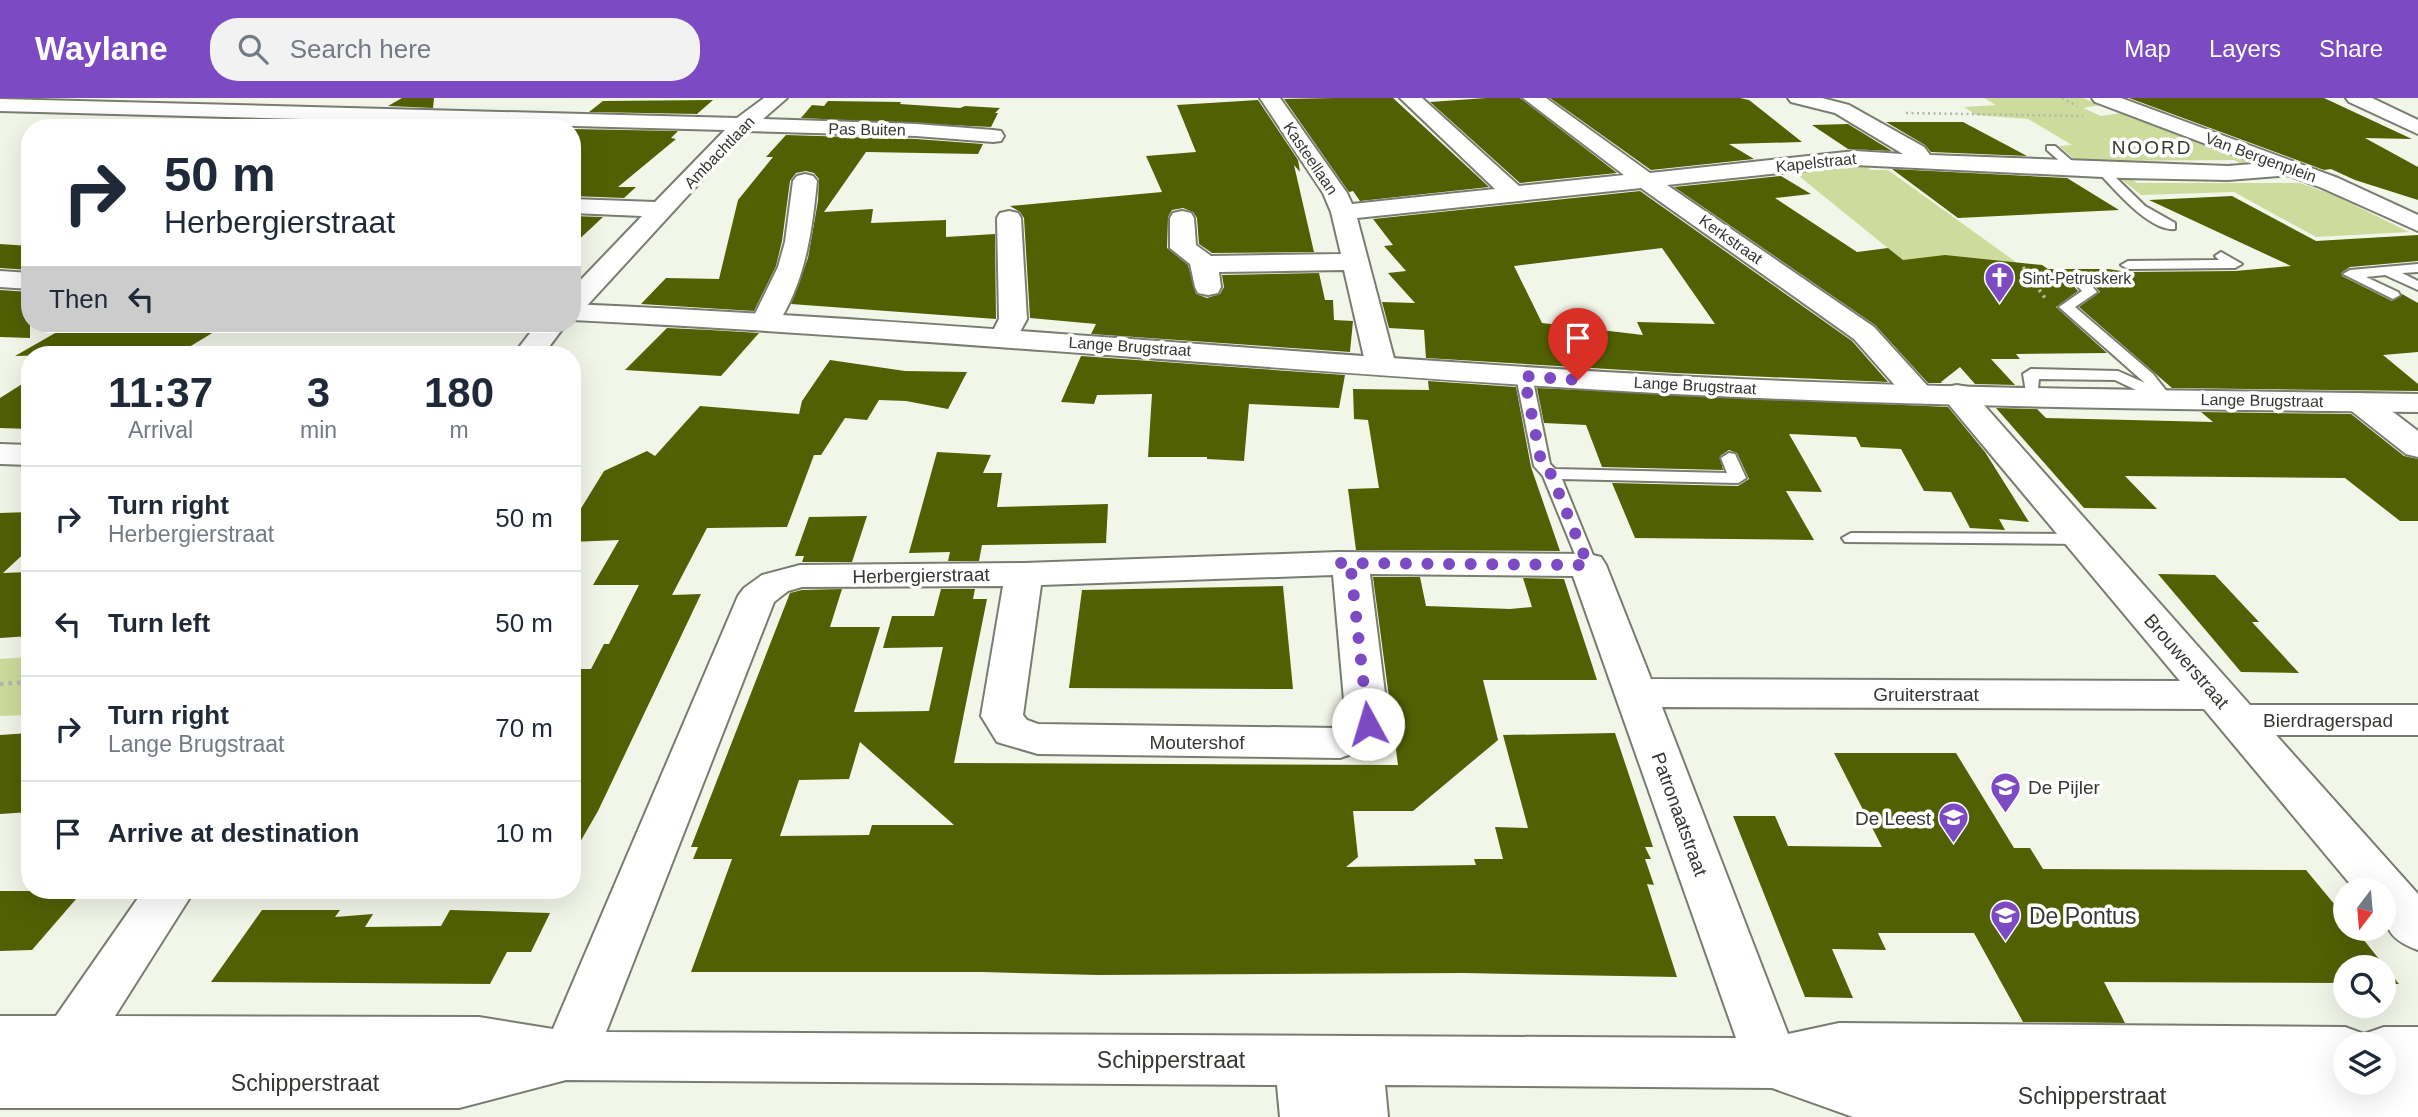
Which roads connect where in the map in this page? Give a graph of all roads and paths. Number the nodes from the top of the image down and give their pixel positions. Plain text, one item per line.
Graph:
1 (326, 98) edge
2 (777, 98) edge
3 (1270, 98) edge
4 (1410, 98) edge
5 (1533, 98) edge
6 (1798, 98) edge
7 (2356, 98) edge
8 (0, 104) edge
9 (2098, 107) edge
10 (297, 111) junction
11 (1901, 111) dead end
12 (551, 119) edge
13 (581, 120) edge
14 (741, 125) junction
15 (2417, 127) edge
16 (993, 136) dead end
17 (2051, 148) dead end
18 (1922, 160) junction
19 (2290, 168) junction
20 (2075, 169) junction
21 (2102, 170) junction
22 (1645, 180) junction
23 (805, 181) dead end
24 (1514, 194) junction
25 (581, 206) edge
26 (663, 210) junction
27 (1343, 212) junction
28 (1009, 218) dead end
29 (1182, 218) dead end
30 (2136, 218) dead end
31 (2155, 218) junction
32 (2418, 224) edge
33 (2171, 226) dead end
34 (2221, 256) dead end
35 (1356, 262) junction
36 (2127, 265) dead end
37 (2418, 268) edge
38 (2387, 271) junction
39 (2075, 276) dead end
40 (0, 279) edge
41 (21, 280) edge
42 (2418, 286) edge
43 (581, 295) edge
44 (2393, 295) dead end
45 (581, 312) edge
46 (765, 322) junction
47 (1004, 337) junction
48 (1381, 366) junction
49 (1524, 376) junction
50 (1918, 392) junction
51 (1957, 394) junction
52 (2164, 398) junction
53 (2360, 402) junction
54 (2418, 402) edge
55 (2418, 447) edge
56 (1729, 458) dead end
57 (1551, 474) junction
58 (1851, 538) dead end
59 (2082, 539) junction
60 (1338, 563) junction
61 (1588, 565) junction
62 (1024, 574) junction
63 (21, 683) edge
64 (0, 684) edge
65 (1636, 693) junction
66 (2227, 707) junction
67 (2418, 720) edge
68 (165, 899) edge
69 (2418, 929) edge
70 (0, 1040) edge
71 (70, 1040) junction
72 (2258, 1051) junction
73 (2333, 1051) edge
74 (2396, 1051) edge
75 (2418, 1051) edge
76 (569, 1056) junction
77 (1329, 1060) junction
78 (1772, 1063) junction
79 (19, 1083) edge
80 (2418, 1098) edge
81 (2297, 1107) edge
82 (1308, 1117) edge
83 (1360, 1117) edge

1 - 10 street
2 - 14 street, Ambachtlaan
3 - 27 street, Kasteellaan
4 - 24 street
5 - 22 street, Kerkstraat
6 - 18 street
7 - 15 street
8 - 10 street, Pas Buiten
9 - 11 path
9 - 19 street, Van Bergenplein
10 - 12 street, Pas Buiten
13 - 14 street, Pas Buiten
14 - 16 street, Pas Buiten
14 - 26 street, Ambachtlaan
17 - 20 lane
18 - 20 street, Kapelstraat
18 - 22 street, Kapelstraat
19 - 21 street, Kapelstraat
19 - 32 street, Van Bergenplein
20 - 21 street, Kapelstraat
21 - 31 lane
22 - 24 street, Kapelstraat
22 - 50 street, Kerkstraat
23 - 46 street
24 - 27 street, Kapelstraat
25 - 26 street
26 - 43 street, Ambachtlaan
27 - 35 street, Kasteellaan
28 - 47 street
29 - 35 street
30 - 31 lane
31 - 33 lane
34 - 36 lane
35 - 48 street, Kasteellaan
37 - 38 lane
38 - 42 lane
38 - 44 lane
39 - 52 lane
40 - 41 street
45 - 46 street, Lange Brugstraat
46 - 47 street, Lange Brugstraat
47 - 48 street, Lange Brugstraat
48 - 49 street, Lange Brugstraat
49 - 50 street, Lange Brugstraat
49 - 57 lane
50 - 51 street, Lange Brugstraat
51 - 52 street, Lange Brugstraat
51 - 59 street, Brouwerstraat
52 - 53 street, Lange Brugstraat
53 - 54 street, Lange Brugstraat
53 - 55 street
56 - 57 lane
57 - 61 lane
58 - 59 lane
59 - 66 street, Brouwerstraat
60 - 61 street, Herbergierstraat
60 - 62 street, Herbergierstraat
60 - 62 street, Moutershof
61 - 65 street, Patronaatstraat
62 - 76 street, Herbergierstraat
63 - 64 path
65 - 66 street, Gruiterstraat
65 - 78 street, Patronaatstraat
66 - 67 street, Bierdragerspad
66 - 69 street, Brouwerstraat
68 - 71 street
70 - 71 street, Schipperstraat
71 - 76 street, Schipperstraat
71 - 79 street, Schipperstraat
72 - 73 street, Schipperstraat
72 - 78 street, Schipperstraat
72 - 81 street
74 - 75 street
76 - 77 street, Schipperstraat
76 - 79 street, Schipperstraat
77 - 78 street, Schipperstraat
77 - 82 street
77 - 83 street
78 - 81 street, Schipperstraat
80 - 81 street, Schipperstraat

